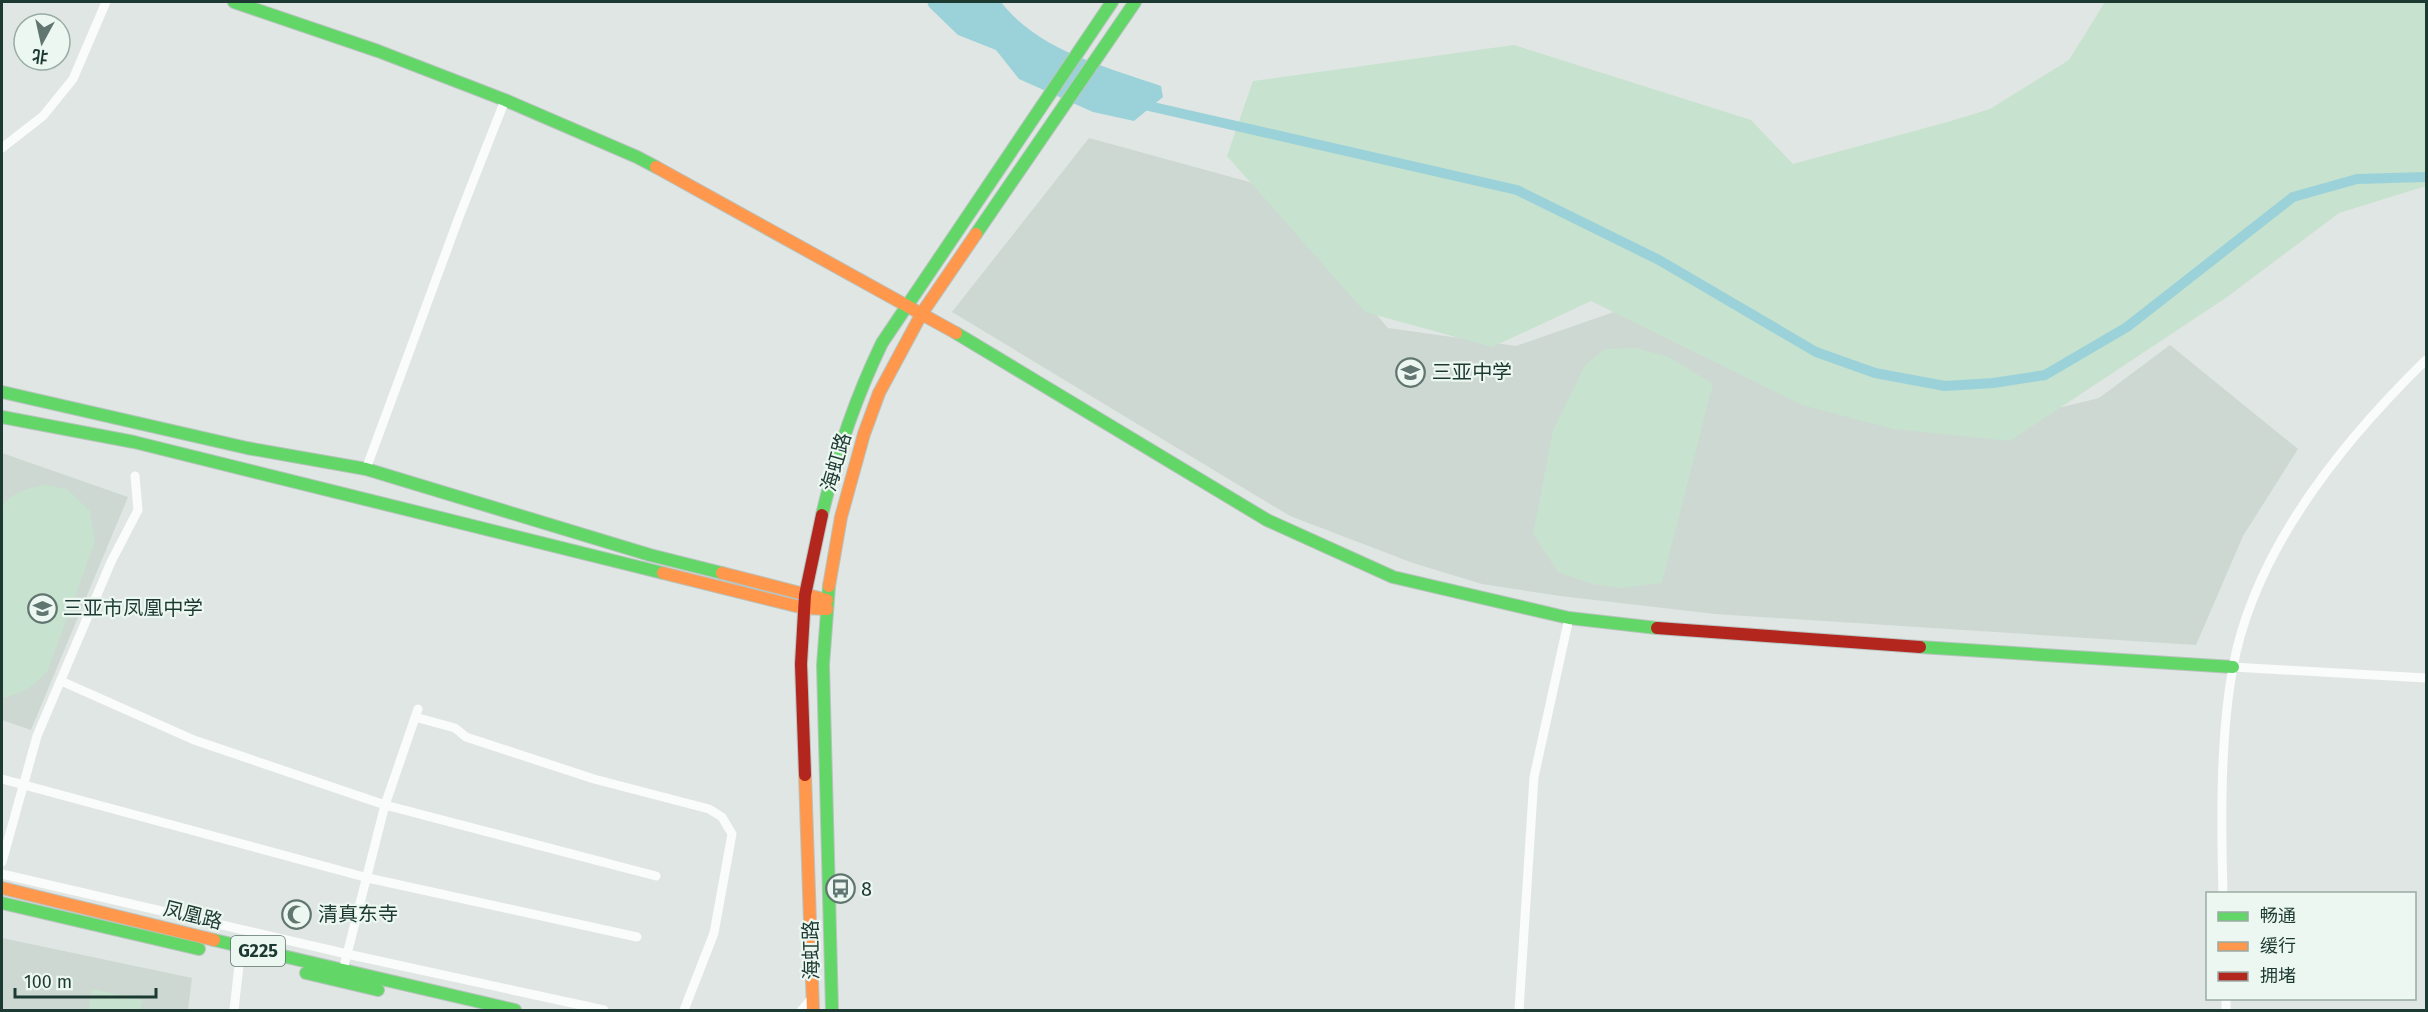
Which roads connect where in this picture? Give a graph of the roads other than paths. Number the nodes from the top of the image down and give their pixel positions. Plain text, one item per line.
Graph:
1 (106, 2) edge
2 (234, 2) edge
3 (1112, 2) edge
4 (1135, 2) edge
5 (505, 100) junction
6 (2, 148) edge
7 (906, 307) junction
8 (922, 313) junction
9 (2427, 360) edge
10 (2, 392) edge
11 (2, 417) edge
12 (366, 469) junction
13 (135, 476) dead end
14 (804, 602) junction
15 (827, 604) junction
16 (1569, 618) junction
17 (2233, 667) junction
18 (2427, 678) edge
19 (61, 681) junction
20 (2, 779) edge
21 (24, 786) junction
22 (385, 805) junction
23 (2, 862) edge
24 (2, 874) edge
25 (656, 876) dead end
26 (368, 878) junction
27 (2, 888) edge
28 (2223, 892) edge
29 (2, 903) edge
30 (638, 937) dead end
31 (241, 953) junction
32 (347, 954) junction
33 (343, 970) junction
34 (813, 997) junction
35 (234, 1011) edge
36 (469, 1011) edge
37 (515, 1011) edge
38 (604, 1011) edge
39 (684, 1011) edge
40 (802, 1011) edge
41 (813, 1011) edge
42 (832, 1011) edge
43 (1519, 1011) edge

1 - 6 street
2 - 5 main road
3 - 7 main road, 海虹路
4 - 8 main road, 海虹路
5 - 7 main road
5 - 12 street
7 - 8 main road
7 - 14 main road, 海虹路
8 - 15 main road, 海虹路
8 - 16 main road
9 - 17 street
10 - 12 main road
11 - 14 main road
12 - 14 main road
13 - 19 street
14 - 15 main road
14 - 34 main road, 海虹路
15 - 42 main road, 海虹路
16 - 17 main road
16 - 43 street
17 - 18 street
17 - 28 street
19 - 21 street
19 - 22 street
20 - 21 street
21 - 23 street
21 - 26 street
22 - 25 street
22 - 26 street
22 - 39 street
24 - 32 street
26 - 30 street
26 - 32 street
27 - 31 main road, 凤凰路 / G225
29 - 31 main road, 凤凰路 / G225
31 - 33 main road, 凤凰路 / G225
31 - 35 street
31 - 36 main road, 凤凰路 / G225
32 - 33 street
32 - 38 street
33 - 37 main road, 凤凰路 / G225
34 - 40 street
34 - 41 main road, 海虹路

